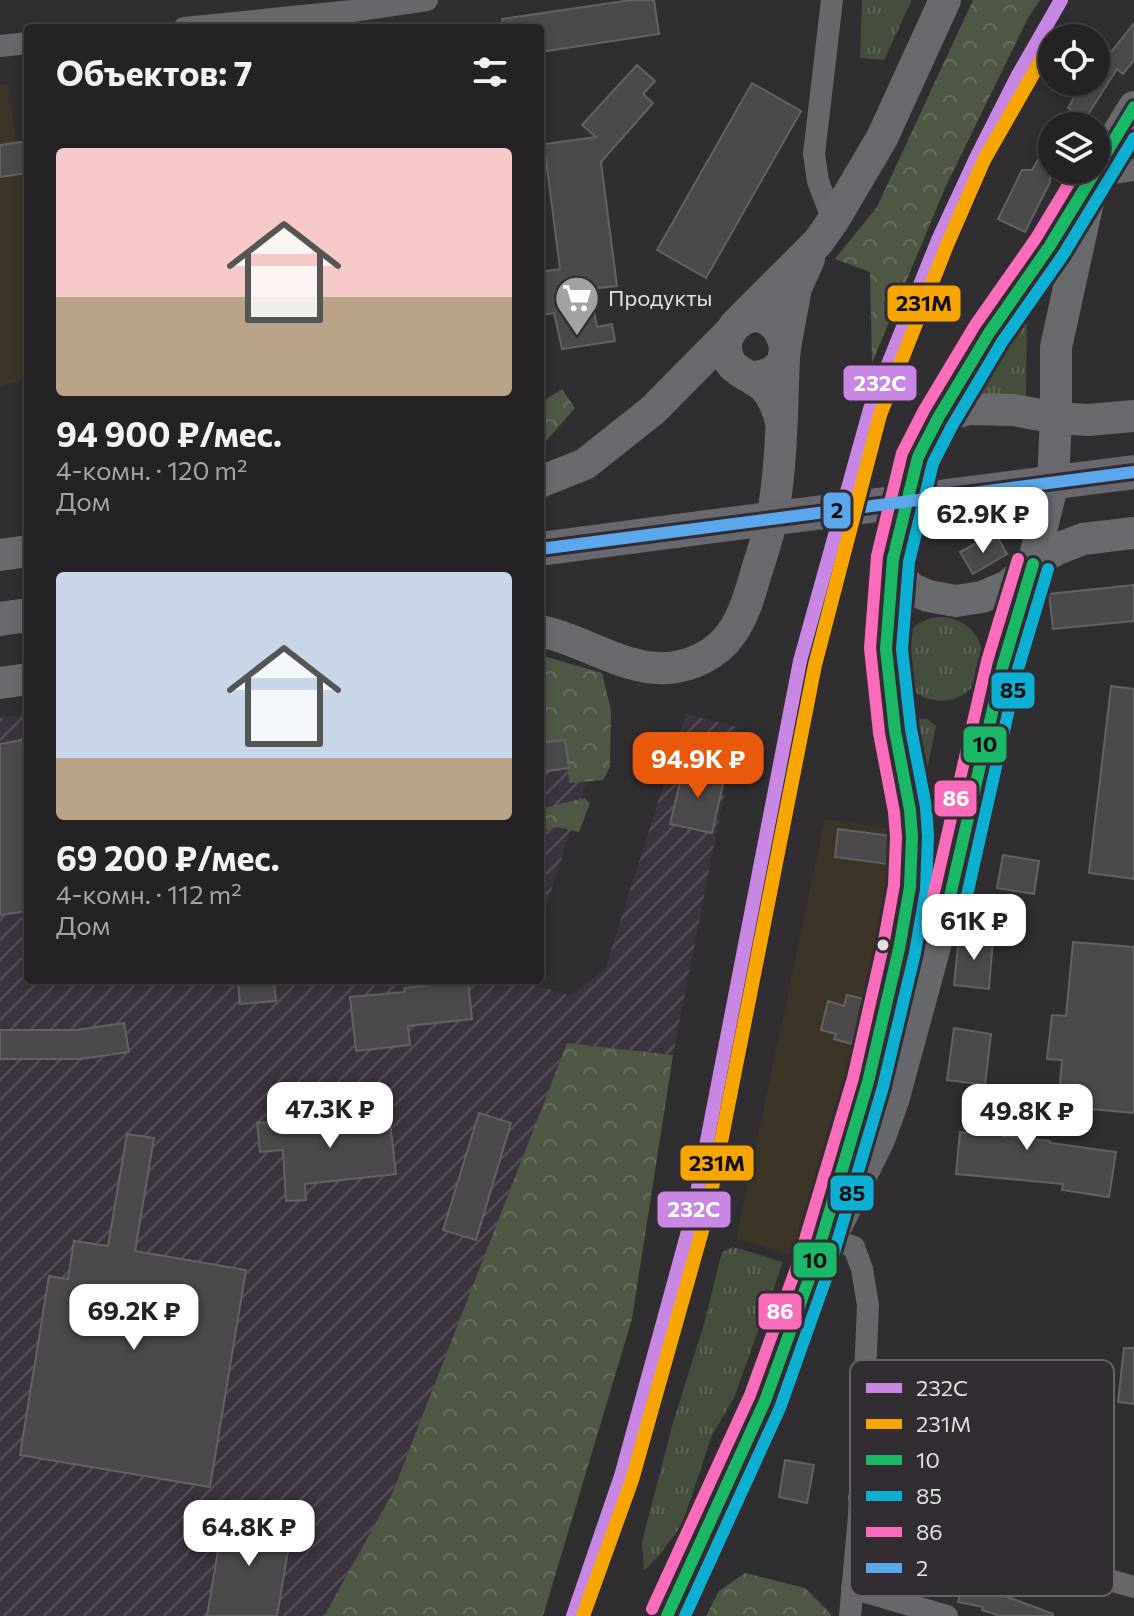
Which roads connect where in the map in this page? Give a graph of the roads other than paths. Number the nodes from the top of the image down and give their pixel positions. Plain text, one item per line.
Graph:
1 (427, 0) edge
2 (832, 0) edge
3 (945, 0) edge
4 (224, 24) edge
5 (24, 43) edge
6 (0, 46) edge
7 (1134, 107) edge
8 (1110, 148) edge
9 (1134, 170) edge
10 (1110, 174) edge
11 (1089, 184) edge
12 (1092, 184) edge
13 (826, 231) junction
14 (733, 329) junction
15 (785, 351) junction
16 (748, 376) junction
17 (653, 410) junction
18 (1134, 416) edge
19 (938, 418) junction
20 (1056, 418) junction
21 (783, 428) junction
22 (1134, 472) edge
23 (544, 480) edge
24 (1134, 533) edge
25 (544, 548) edge
26 (24, 552) edge
27 (0, 555) edge
28 (893, 559) junction
29 (1033, 564) junction
30 (24, 616) edge
31 (0, 619) edge
32 (544, 632) edge
33 (24, 680) edge
34 (0, 683) edge
35 (832, 1239) junction
36 (813, 1268) junction
37 (865, 1360) edge
38 (1114, 1581) edge
39 (1134, 1587) edge
40 (851, 1596) edge
41 (879, 1596) edge
42 (667, 1616) edge
43 (850, 1616) edge
44 (947, 1616) edge

1 - 4 street
2 - 13 street
3 - 13 main road
5 - 6 street
7 - 8 main road
9 - 10 street
11 - 19 main road
12 - 20 main road
13 - 14 main road
13 - 15 main road
14 - 15 main road
14 - 16 main road
14 - 17 main road
15 - 16 main road
15 - 21 main road
16 - 17 main road
16 - 21 main road
17 - 23 main road
18 - 20 main road
19 - 20 main road
19 - 28 main road
20 - 29 main road
21 - 32 main road
22 - 25 main road, bridge
24 - 29 main road
26 - 27 main road
28 - 29 main road
28 - 36 street
29 - 35 street
30 - 31 main road
33 - 34 main road
35 - 36 street
35 - 37 street
36 - 42 street
38 - 39 street
40 - 43 street
41 - 44 street

